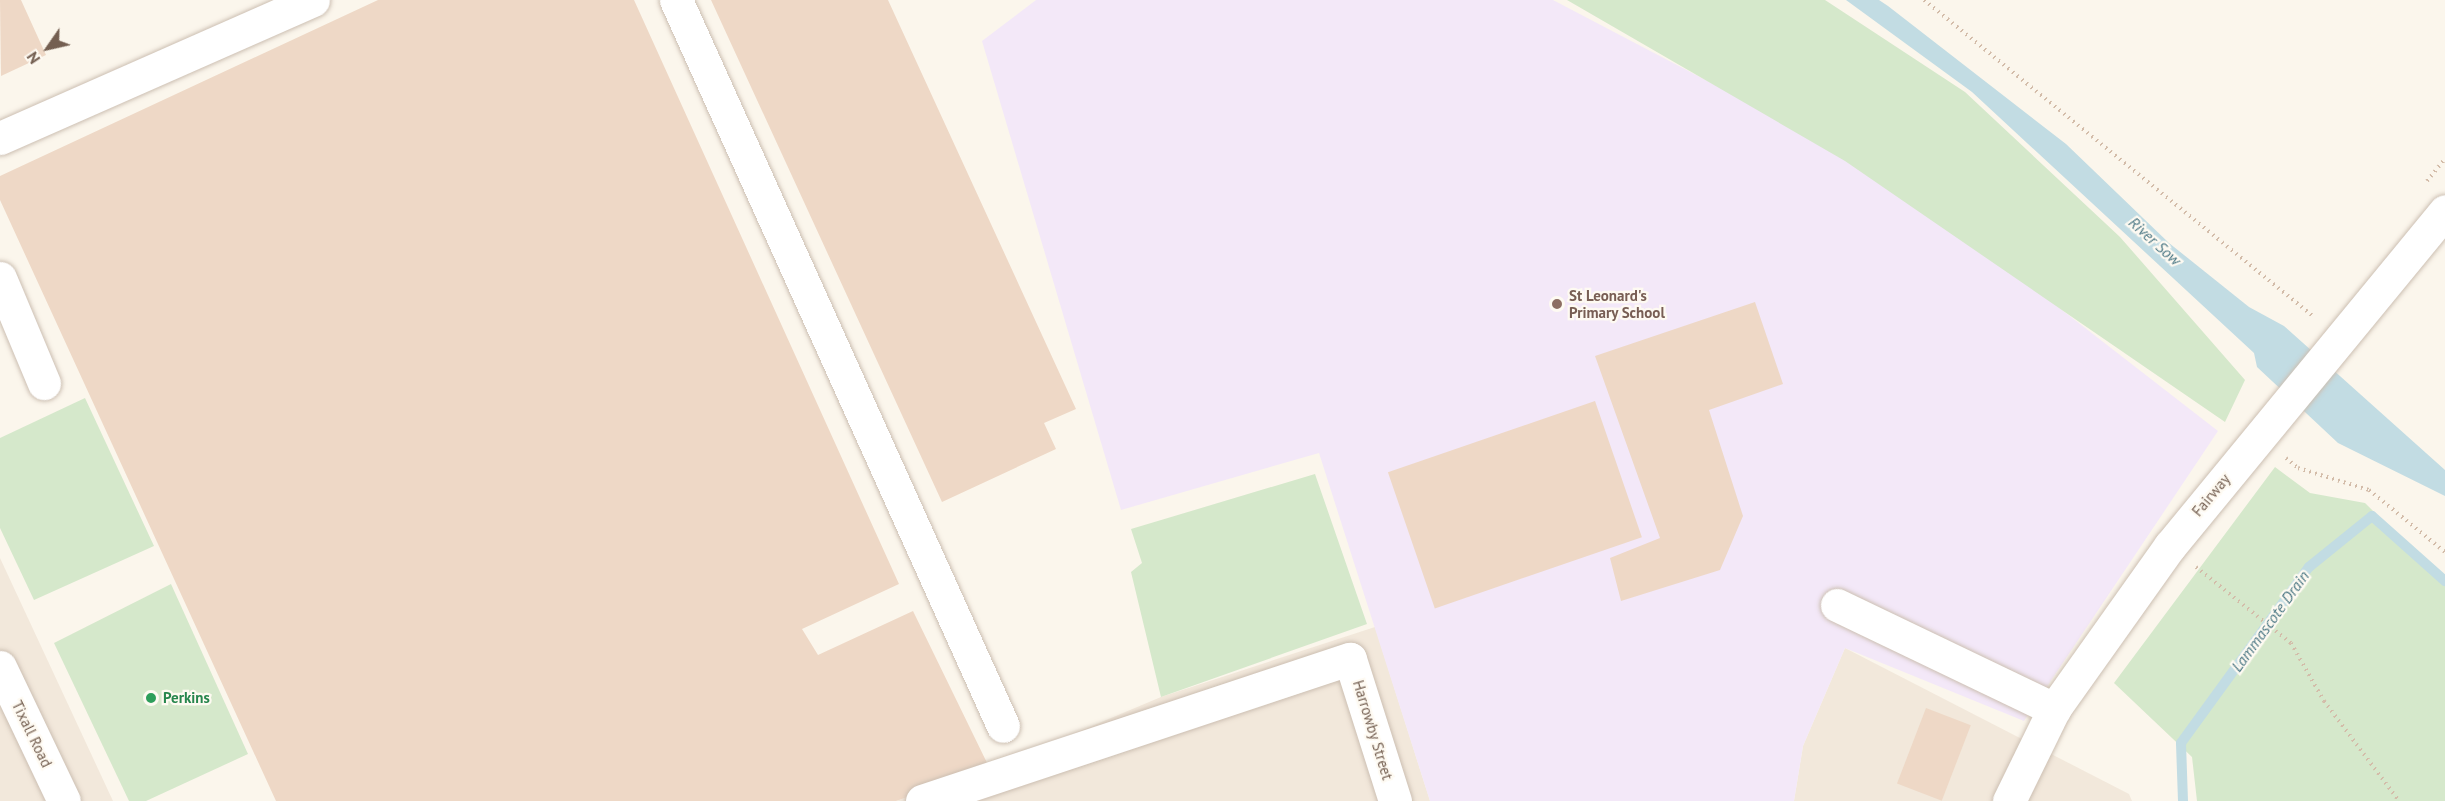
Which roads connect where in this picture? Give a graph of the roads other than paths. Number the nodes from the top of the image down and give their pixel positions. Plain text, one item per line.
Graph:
1 (313, 0) edge
2 (676, 0) edge
3 (0, 138) edge
4 (2445, 211) edge
5 (0, 278) edge
6 (44, 383) dead end
7 (1837, 605) dead end
8 (0, 667) edge
9 (2054, 709) junction
10 (1003, 726) dead end
11 (64, 801) edge
12 (922, 801) edge
13 (1395, 801) edge
14 (2009, 801) edge

1 - 3 street
2 - 10 street
4 - 9 street, Fairway
5 - 6 street
7 - 9 street
8 - 11 street, Tixall Road
9 - 14 street, Fairway
12 - 13 street, Harrowby Street

